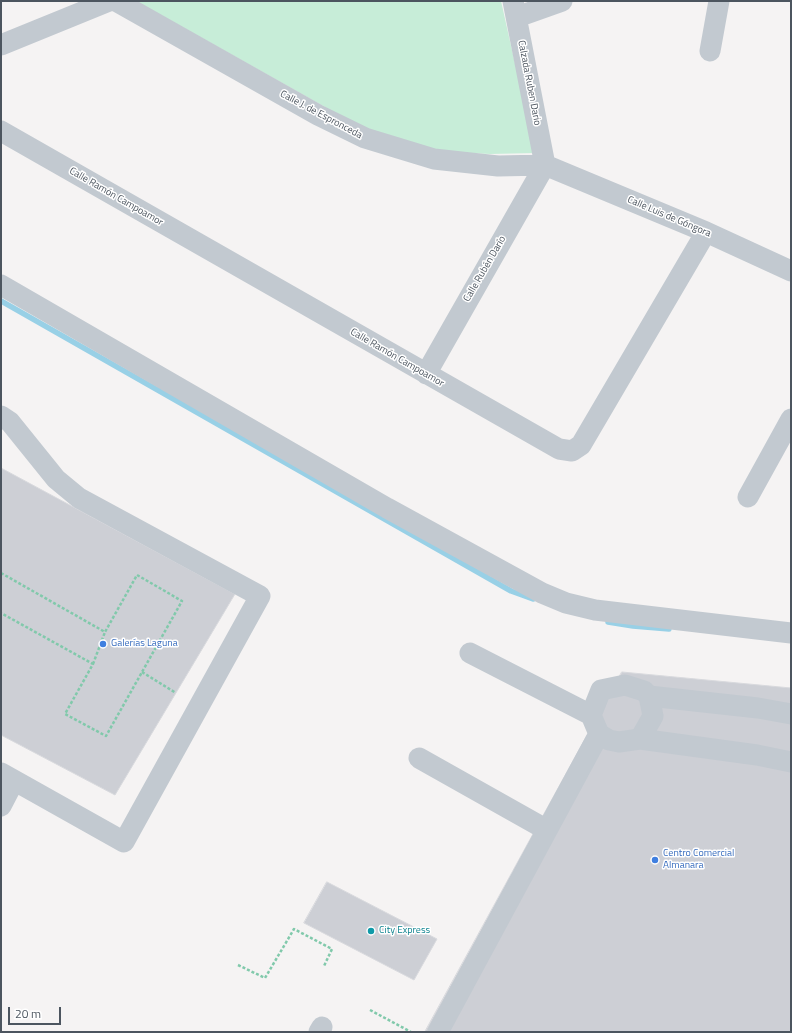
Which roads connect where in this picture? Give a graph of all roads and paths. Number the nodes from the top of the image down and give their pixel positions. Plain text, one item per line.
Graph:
1 (109, 1) edge
2 (116, 1) edge
3 (562, 1) edge
4 (720, 1) edge
5 (515, 9) edge
6 (1, 45) edge
7 (710, 51) dead end
8 (1, 131) edge
9 (545, 165) junction
10 (706, 232) junction
11 (791, 271) edge
12 (1, 285) edge
13 (426, 374) junction
14 (1, 416) edge
15 (791, 419) edge
16 (748, 497) dead end
17 (1, 573) edge
18 (1, 613) edge
19 (105, 632) junction
20 (791, 633) edge
21 (470, 653) dead end
22 (93, 664) junction
23 (142, 672) junction
24 (176, 693) dead end
25 (649, 696) junction
26 (791, 714) edge
27 (591, 716) junction
28 (599, 734) junction
29 (640, 739) junction
30 (419, 758) dead end
31 (791, 762) edge
32 (8, 777) edge
33 (1, 806) edge
34 (547, 830) junction
35 (238, 965) dead end
36 (324, 966) dead end
37 (370, 1010) dead end
38 (410, 1032) edge
39 (438, 1032) edge

1 - 6 street
2 - 9 street, Calle J. de Espronceda
3 - 5 street
4 - 7 street
5 - 9 street, Calzada Ruben Dario
8 - 13 street, Calle Ramón Campoamor
9 - 10 street, Calle Luis de Góngora
9 - 13 street, Calle Rubén Darío
10 - 11 street, Calle Luis de Góngora
10 - 13 street, Calle Ramón Campoamor
12 - 20 street
14 - 32 street
15 - 16 street
17 - 19 path
18 - 22 path
19 - 22 path
19 - 23 path
21 - 27 street
22 - 23 path
23 - 24 path
25 - 26 street
25 - 27 street
25 - 29 street
27 - 28 street
28 - 29 street
28 - 34 street
29 - 31 street
30 - 34 street
32 - 33 street
34 - 39 street
35 - 36 path
37 - 38 path

